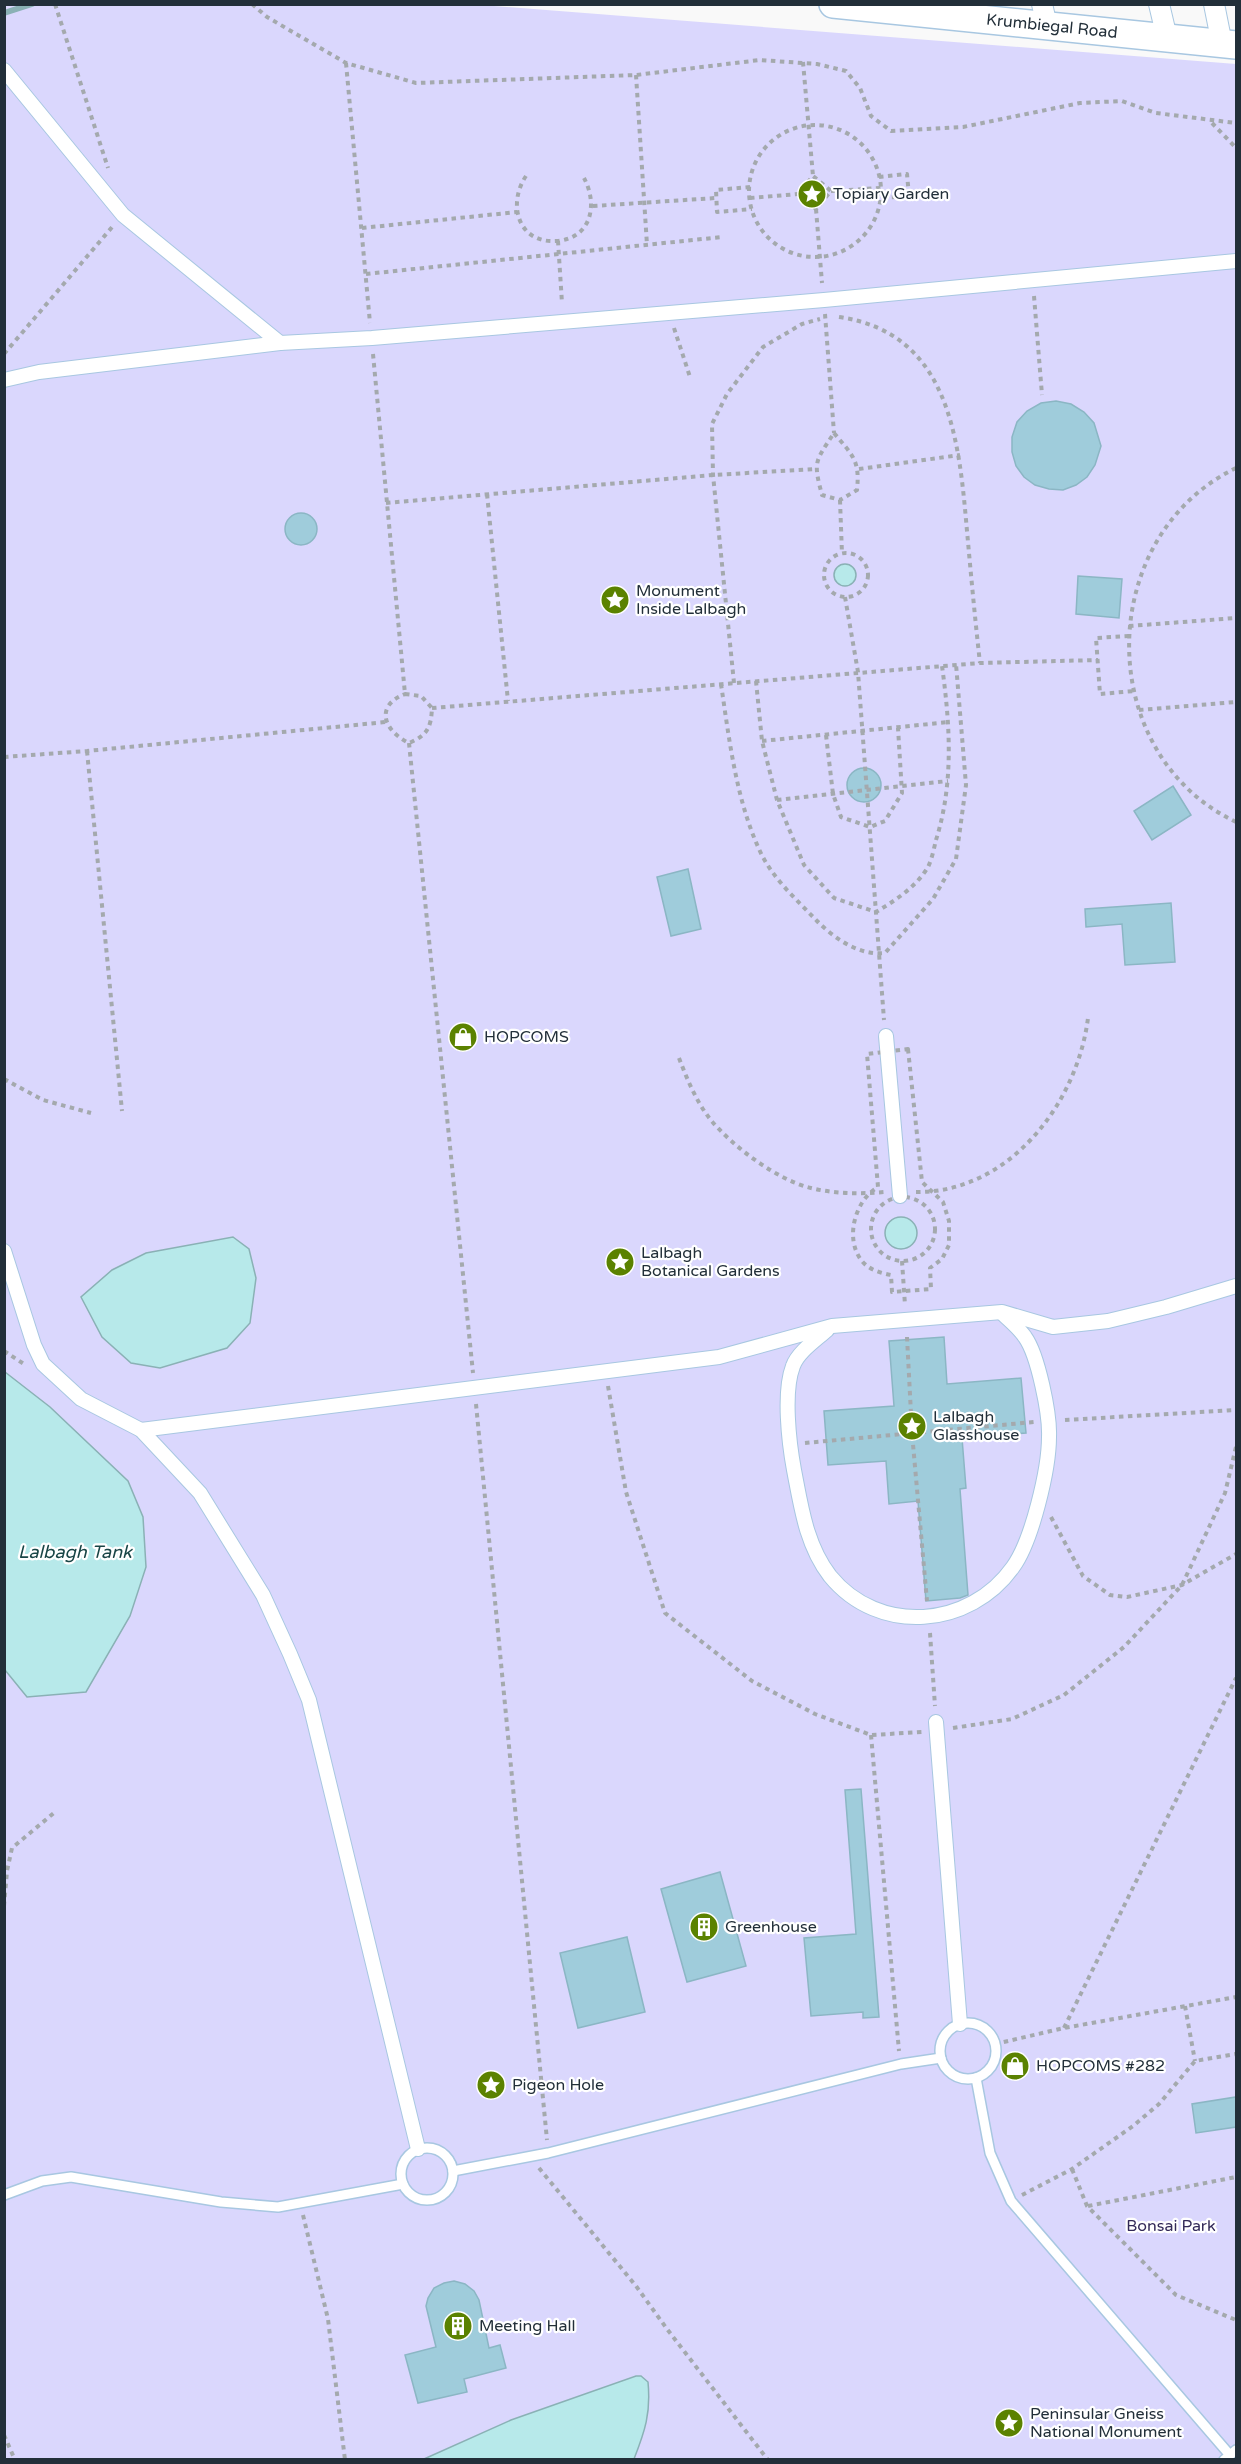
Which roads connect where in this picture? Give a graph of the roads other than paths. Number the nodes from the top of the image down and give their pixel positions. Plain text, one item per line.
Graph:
1 (1159, 4) edge
2 (1214, 4) edge
3 (845, 5) edge
4 (915, 9) edge
5 (1045, 15) edge
6 (1167, 38) junction
7 (1229, 45) edge
8 (4, 70) edge
9 (1236, 261) edge
10 (280, 343) junction
11 (4, 380) edge
12 (886, 1036) road end
13 (900, 1194) road end
14 (4, 1251) edge
15 (1236, 1286) edge
16 (1002, 1312) junction
17 (832, 1326) junction
18 (141, 1430) junction
19 (936, 1722) road end
20 (960, 2024) junction
21 (941, 2058) junction
22 (976, 2078) junction
23 (418, 2149) junction
24 (453, 2171) junction
25 (403, 2184) junction
26 (4, 2195) edge
27 (1230, 2455) edge

1 - 6 street
2 - 7 street
3 - 4 main road, Krumbiegal Road
4 - 5 main road, Krumbiegal Road
5 - 6 main road, Krumbiegal Road
6 - 7 main road, Krumbiegal Road
8 - 10 street
9 - 10 street
10 - 11 street
12 - 13 street
14 - 18 street
15 - 16 street
16 - 17 street
16 - 17 street
17 - 18 street
18 - 23 street
19 - 20 street
20 - 21 lane
20 - 22 lane
21 - 22 lane
21 - 24 lane
22 - 27 lane
23 - 24 lane
23 - 25 lane
24 - 25 lane
25 - 26 lane

